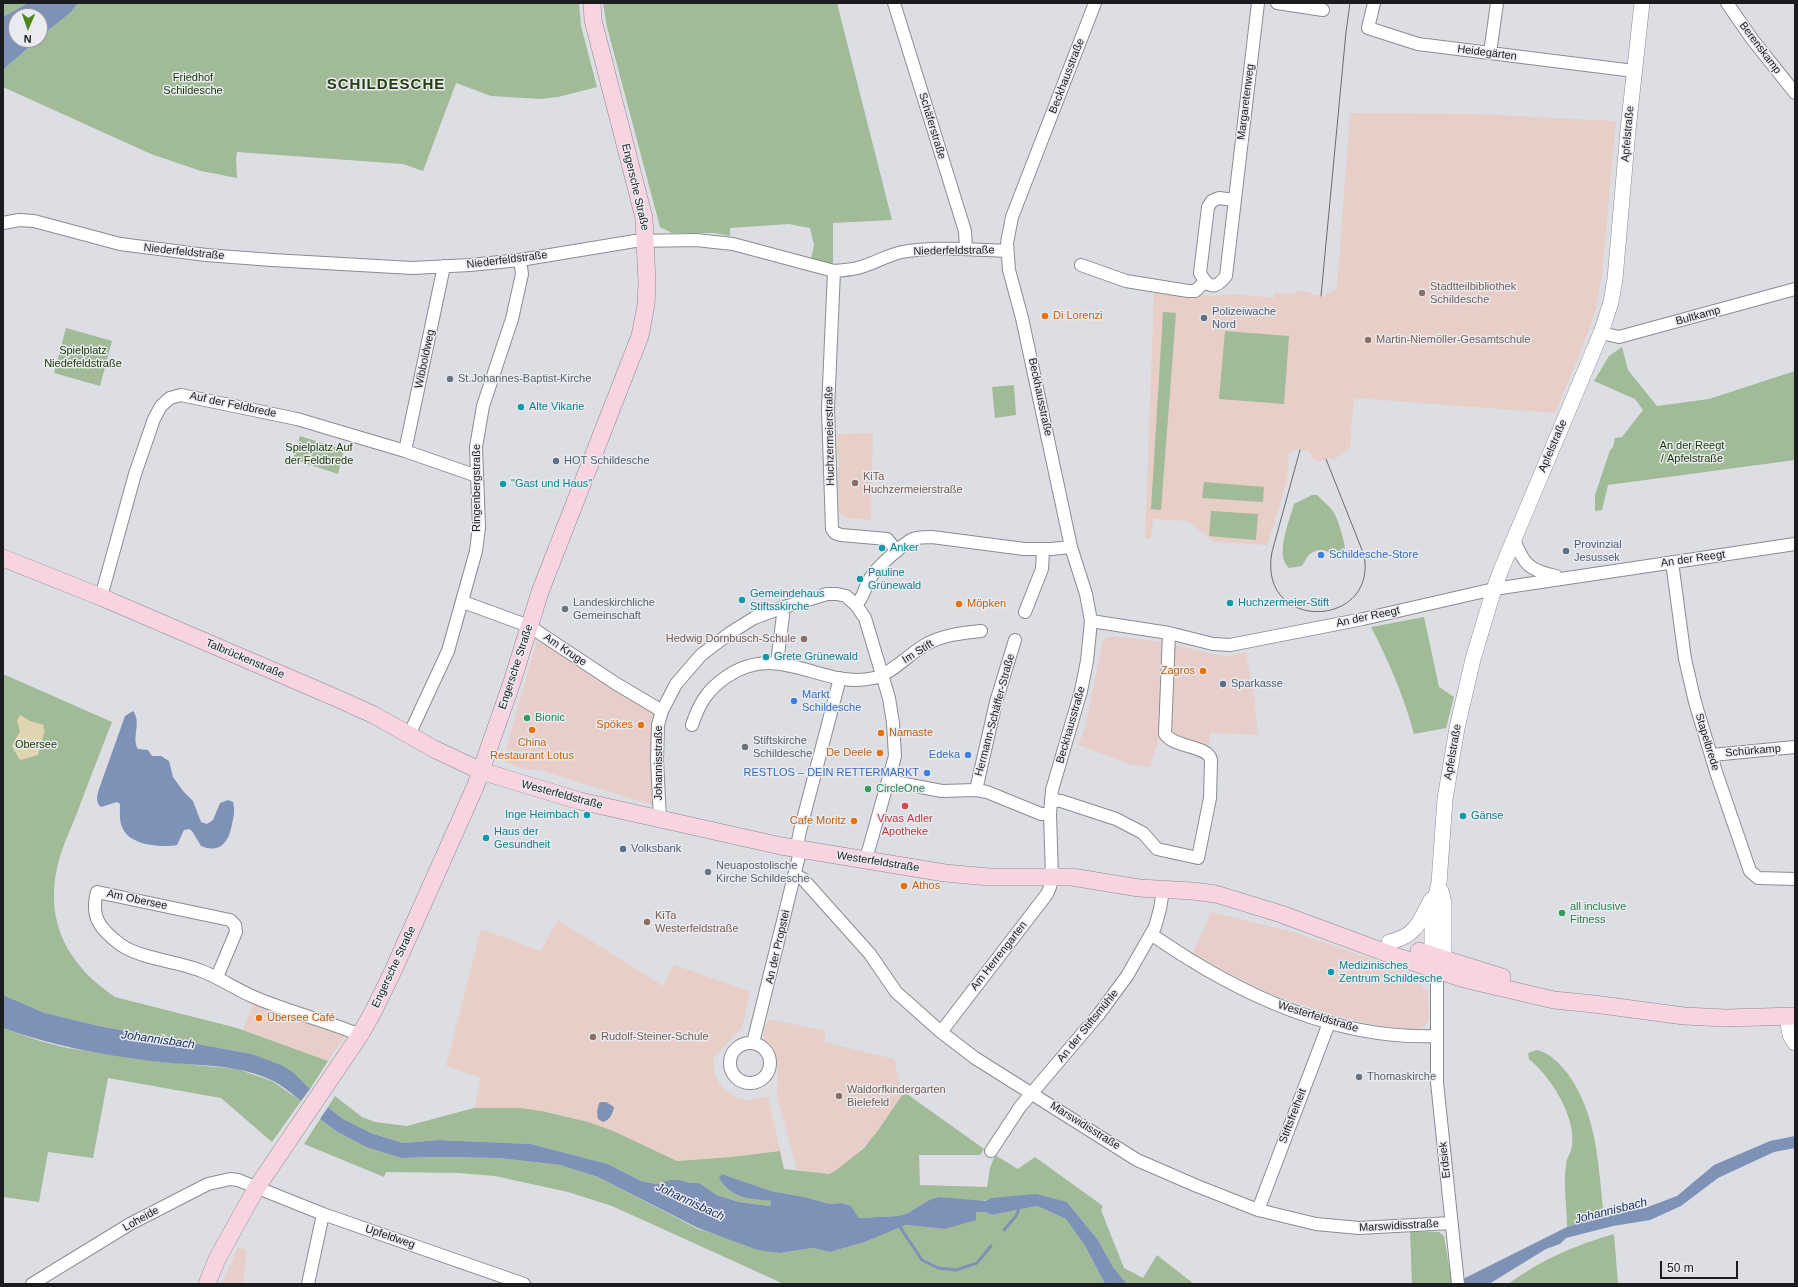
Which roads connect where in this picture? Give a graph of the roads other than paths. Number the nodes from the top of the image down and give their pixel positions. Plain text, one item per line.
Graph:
1 (592, 3) edge
2 (894, 3) edge
3 (1095, 3) edge
4 (1258, 3) edge
5 (1278, 3) edge
6 (1374, 3) edge
7 (1497, 3) edge
8 (1642, 3) edge
9 (1727, 3) edge
10 (1324, 10) dead end
11 (1490, 53) junction
12 (1634, 71) junction
13 (1795, 93) edge
14 (1234, 200) junction
15 (3, 223) edge
16 (646, 240) junction
17 (966, 249) junction
18 (1007, 251) junction
19 (520, 260) junction
20 (1082, 265) dead end
21 (444, 266) junction
22 (834, 271) junction
23 (1204, 282) junction
24 (1795, 289) edge
25 (1601, 333) junction
26 (405, 451) junction
27 (477, 476) junction
28 (1514, 539) junction
29 (1795, 544) edge
30 (1071, 546) junction
31 (1043, 550) junction
32 (896, 551) junction
33 (3, 558) edge
34 (1672, 562) junction
35 (1567, 578) junction
36 (1494, 589) junction
37 (101, 598) junction
38 (463, 602) junction
39 (856, 605) junction
40 (781, 608) junction
41 (1025, 612) dead end
42 (1091, 621) junction
43 (529, 626) junction
44 (981, 631) dead end
45 (1169, 633) junction
46 (1015, 640) dead end
47 (777, 663) junction
48 (882, 675) junction
49 (840, 678) junction
50 (662, 711) junction
51 (692, 725) dead end
52 (409, 735) junction
53 (1795, 747) edge
54 (1712, 755) junction
55 (481, 771) junction
56 (889, 781) junction
57 (976, 790) junction
58 (1051, 800) junction
59 (1050, 814) junction
60 (660, 819) junction
61 (799, 850) junction
62 (866, 859) junction
63 (795, 875) junction
64 (1052, 877) junction
65 (1795, 879) edge
66 (1439, 883) junction
67 (1163, 890) junction
68 (1281, 914) junction
69 (1151, 934) junction
70 (1389, 942) junction
71 (1438, 962) junction
72 (217, 977) junction
73 (1791, 1017) edge
74 (1329, 1023) junction
75 (941, 1032) junction
76 (360, 1035) junction
77 (1436, 1036) junction
78 (753, 1043) dead end
79 (1795, 1043) edge
80 (1032, 1093) junction
81 (991, 1151) dead end
82 (258, 1187) junction
83 (1258, 1210) junction
84 (323, 1214) junction
85 (1451, 1223) junction
86 (494, 1278) edge
87 (1458, 1281) edge
88 (32, 1284) edge
89 (207, 1284) edge
90 (308, 1284) edge
91 (524, 1284) edge

1 - 16 main road, Engersche Straße
2 - 17 street, Schäferstraße
3 - 18 street, Beckhausstraße
4 - 14 street, Margaretenweg
5 - 10 street
6 - 11 street, Heidegärten
7 - 11 street
8 - 12 street, Apfelstraße
9 - 13 street, Berenskamp
11 - 12 street, Heidegärten
12 - 25 street, Apfelstraße
14 - 23 street, Margaretenweg
14 - 23 street
15 - 21 street, Niederfeldstraße
16 - 19 street, Niederfeldstraße
16 - 22 street, Niederfeldstraße
16 - 43 main road, Engersche Straße
17 - 18 street, Niederfeldstraße
17 - 22 street, Niederfeldstraße
18 - 30 street, Beckhausstraße
19 - 21 street, Niederfeldstraße
19 - 27 street, Ringenbergstraße
20 - 23 street, Margaretenweg
21 - 26 street, Wibboldweg
22 - 32 street, Huchzermeierstraße
24 - 25 street, Bultkamp
25 - 28 street, Apfelstraße
26 - 27 street, Auf der Feldbrede
26 - 37 street, Auf der Feldbrede
27 - 38 street, Ringenbergstraße
28 - 35 street, An der Reegt
28 - 36 street, Apfelstraße
29 - 34 street, An der Reegt
30 - 31 street
30 - 42 street, Beckhausstraße
31 - 32 street
31 - 41 street
32 - 39 street
33 - 37 main road, Talbrückenstraße
34 - 35 street, An der Reegt
34 - 54 street, Stapelbrede
35 - 36 street, An der Reegt
36 - 45 street, An der Reegt
36 - 66 street, Apfelstraße
37 - 52 main road, Talbrückenstraße
38 - 43 street, Am Kruge
38 - 52 street, Ringenbergstraße
39 - 40 street, Johannisstraße
39 - 48 street, Johannisstraße
40 - 47 street
40 - 50 street, Johannisstraße
42 - 45 street, An der Reegt
42 - 58 street, Beckhausstraße
43 - 50 street, Am Kruge
43 - 55 main road, Engersche Straße
44 - 48 street, Im Stift
45 - 58 street
46 - 57 street, Hermann-Schäffer-Straße
47 - 49 street
47 - 51 street
48 - 49 street
48 - 56 street, Johannisstraße
49 - 61 street, An der Propstei
50 - 60 street, Johannisstraße
52 - 55 main road, Talbrückenstraße
53 - 54 street, Schürkamp
54 - 65 street, Stapelbrede
55 - 60 main road, Westerfeldstraße
55 - 76 main road, Engersche Straße
56 - 57 street, Hermann-Schäffer-Straße
56 - 62 street, Johannisstraße
57 - 59 street, Hermann-Schäffer-Straße
58 - 59 street, Beckhausstraße
59 - 64 street, Beckhausstraße
60 - 61 main road, Westerfeldstraße
61 - 62 main road, Westerfeldstraße
61 - 63 street, An der Propstei
62 - 64 main road, Westerfeldstraße
63 - 75 street, Marswidisstraße
63 - 78 street, An der Propstei
64 - 67 main road, Westerfeldstraße
64 - 75 street, Am Herrengarten
66 - 70 street
66 - 71 street, Apfelstraße
67 - 68 main road, Westerfeldstraße
67 - 69 street, An der Stiftsmühle
68 - 70 main road, Westerfeldstraße
68 - 71 main road, Westerfeldstraße
69 - 74 street, Westerfeldstraße
69 - 80 street, An der Stiftsmühle
70 - 71 main road, Westerfeldstraße
71 - 73 main road, Westerfeldstraße
71 - 77 street
72 - 72 street, Am Obersee
72 - 76 street, Am Obersee
73 - 79 street
74 - 77 street, Westerfeldstraße
74 - 83 street, Stiftsfreiheit
75 - 80 street, Marswidisstraße
76 - 82 main road, Engersche Straße
77 - 85 street, Erdsiek
80 - 81 street, An der Stiftsmühle
80 - 83 street, Marswidisstraße
82 - 84 street, Upfeldweg
82 - 88 street, Loheide
82 - 89 main road, Engersche Straße
83 - 85 street, Marswidisstraße
84 - 86 street, Upfeldweg
84 - 90 street
85 - 87 street, Erdsiek
86 - 91 street, Upfeldweg

